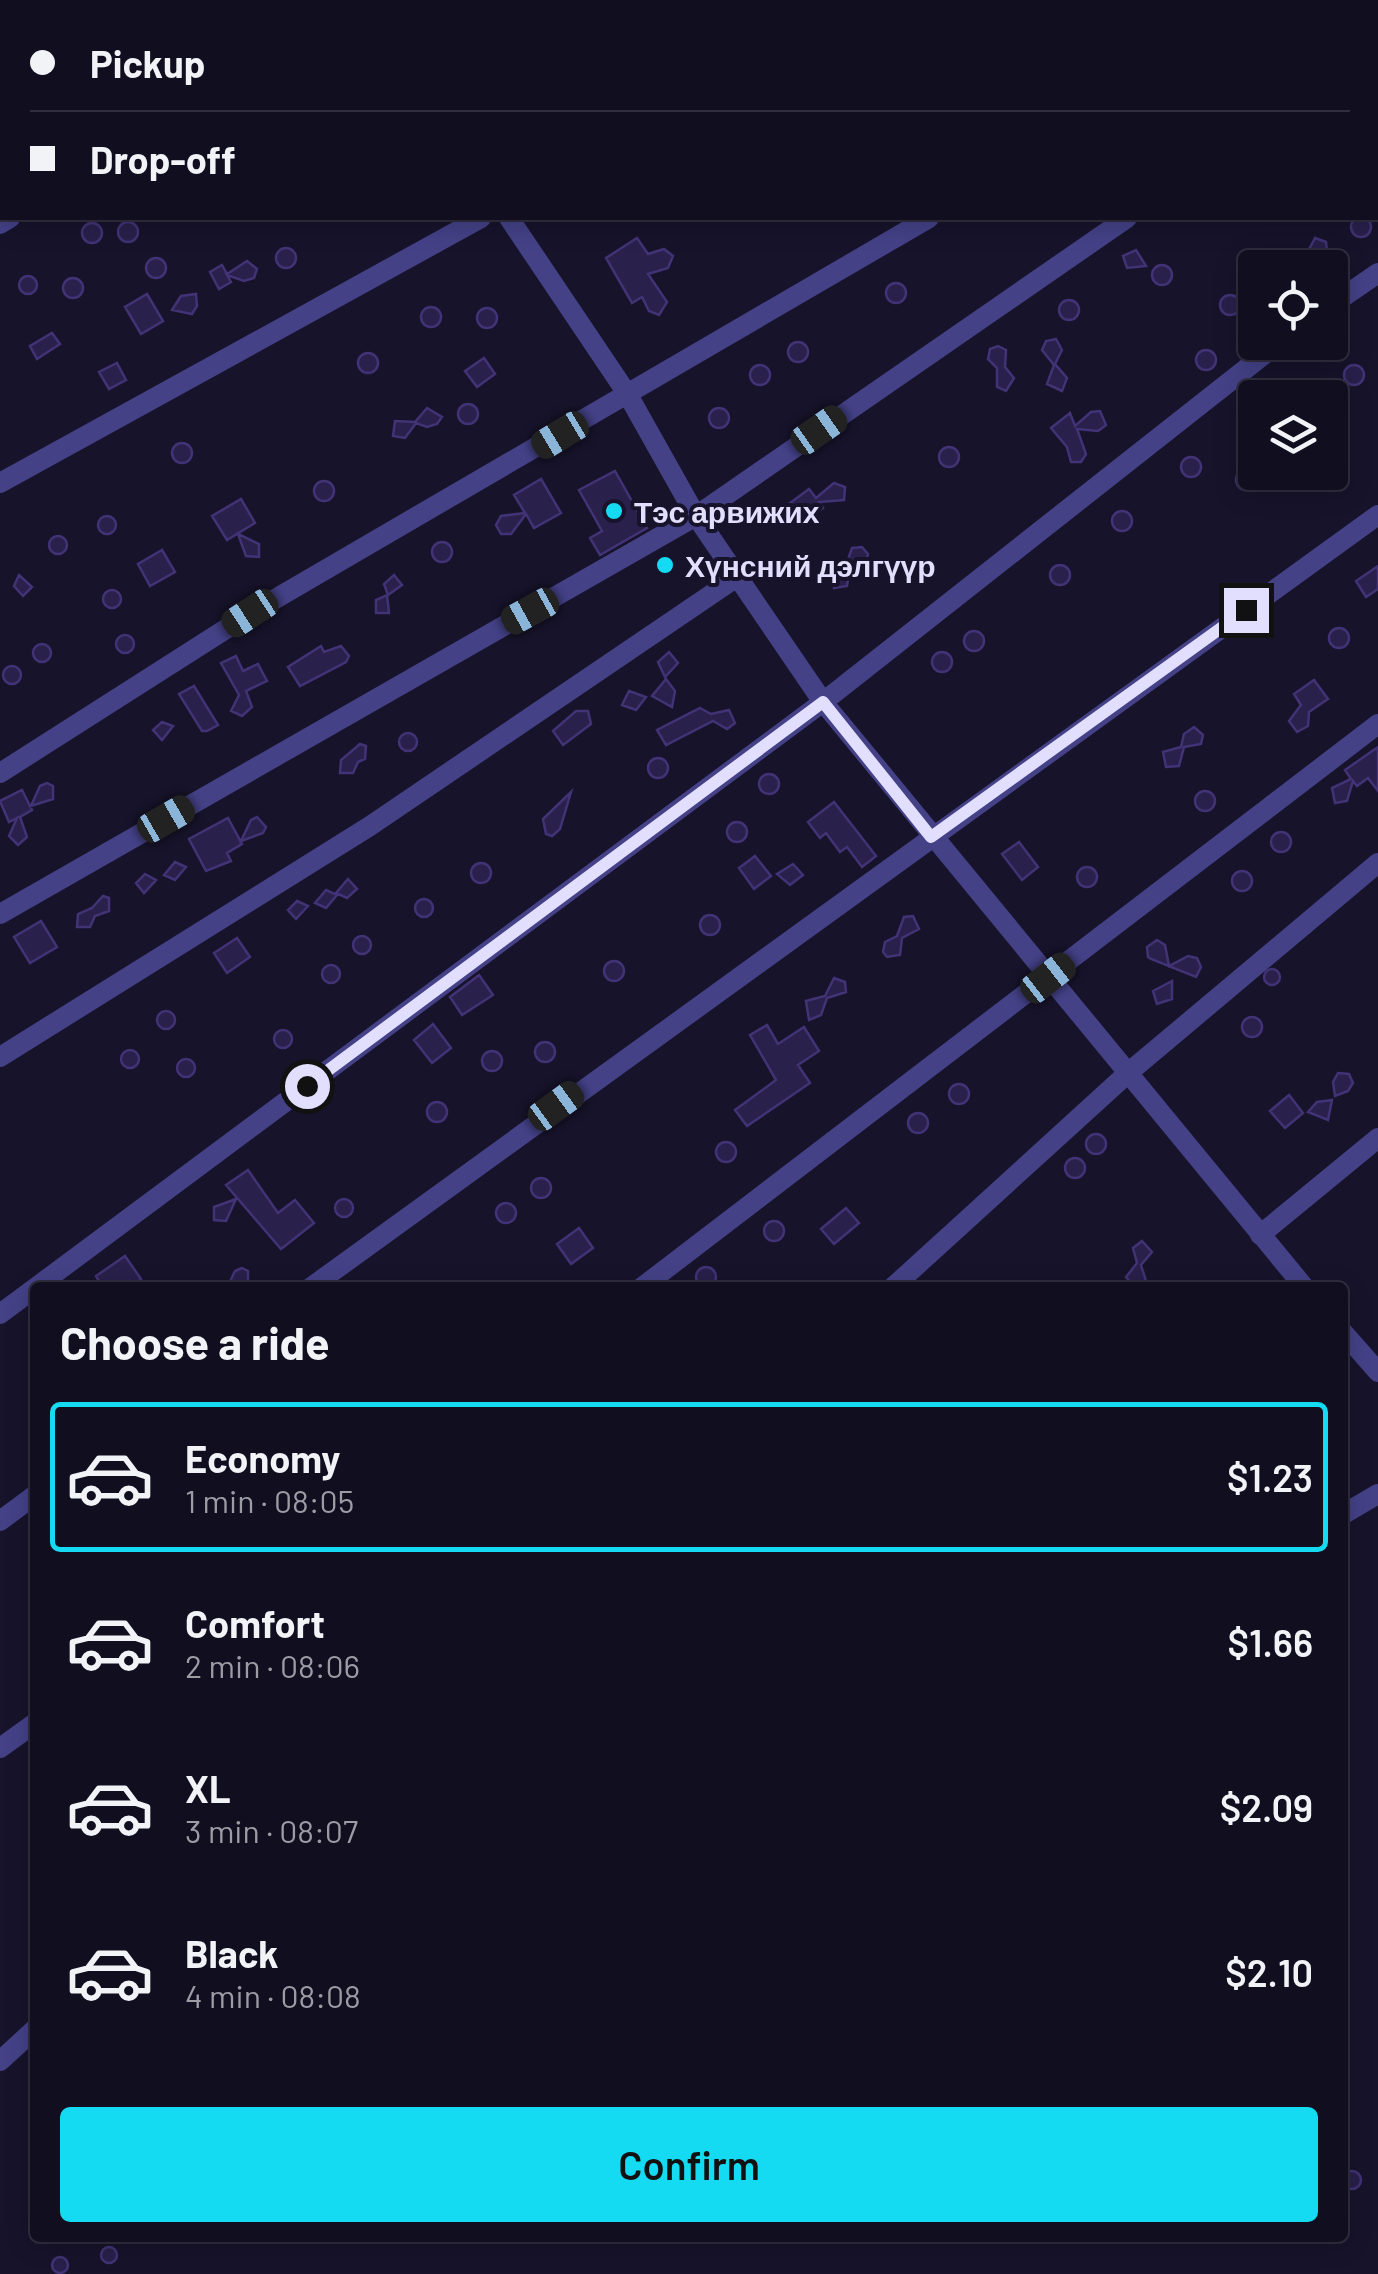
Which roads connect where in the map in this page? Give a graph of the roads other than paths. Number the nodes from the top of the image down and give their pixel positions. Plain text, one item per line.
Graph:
1 (476, 220) edge
2 (509, 220) edge
3 (926, 220) edge
4 (1124, 220) edge
5 (1378, 273) edge
6 (1348, 294) edge
7 (1257, 360) edge
8 (628, 395) junction
9 (0, 483) edge
10 (1378, 514) edge
11 (696, 516) junction
12 (737, 577) junction
13 (823, 702) junction
14 (1378, 724) edge
15 (0, 773) edge
16 (931, 837) junction
17 (1378, 862) edge
18 (0, 914) edge
19 (1048, 978) junction
20 (0, 1057) edge
21 (1128, 1073) junction
22 (1378, 1138) edge
23 (1260, 1235) junction
24 (43, 1282) edge
25 (318, 1282) edge
26 (649, 1282) edge
27 (899, 1282) edge
28 (1299, 1282) edge
29 (30, 1292) edge
30 (0, 1314) edge
31 (1348, 1338) edge
32 (1378, 1372) edge
33 (1378, 1494) edge
34 (30, 1499) edge
35 (1348, 1512) edge
36 (0, 1521) edge
37 (30, 1727) edge
38 (0, 1748) edge
39 (30, 2033) edge
40 (1, 2054) edge

1 - 9 street
2 - 8 street
3 - 8 street
4 - 11 street
5 - 6 street
7 - 13 street
8 - 11 street
8 - 15 street
10 - 16 street
11 - 12 street
11 - 18 street
12 - 13 street
12 - 20 street
13 - 16 street
13 - 24 street
14 - 19 street
16 - 19 street
16 - 25 street
17 - 21 street
19 - 21 street
19 - 26 street
21 - 23 street
21 - 27 street
22 - 23 street
23 - 28 street
29 - 30 street
31 - 32 street
33 - 35 street
34 - 36 street
37 - 38 street
39 - 40 street

